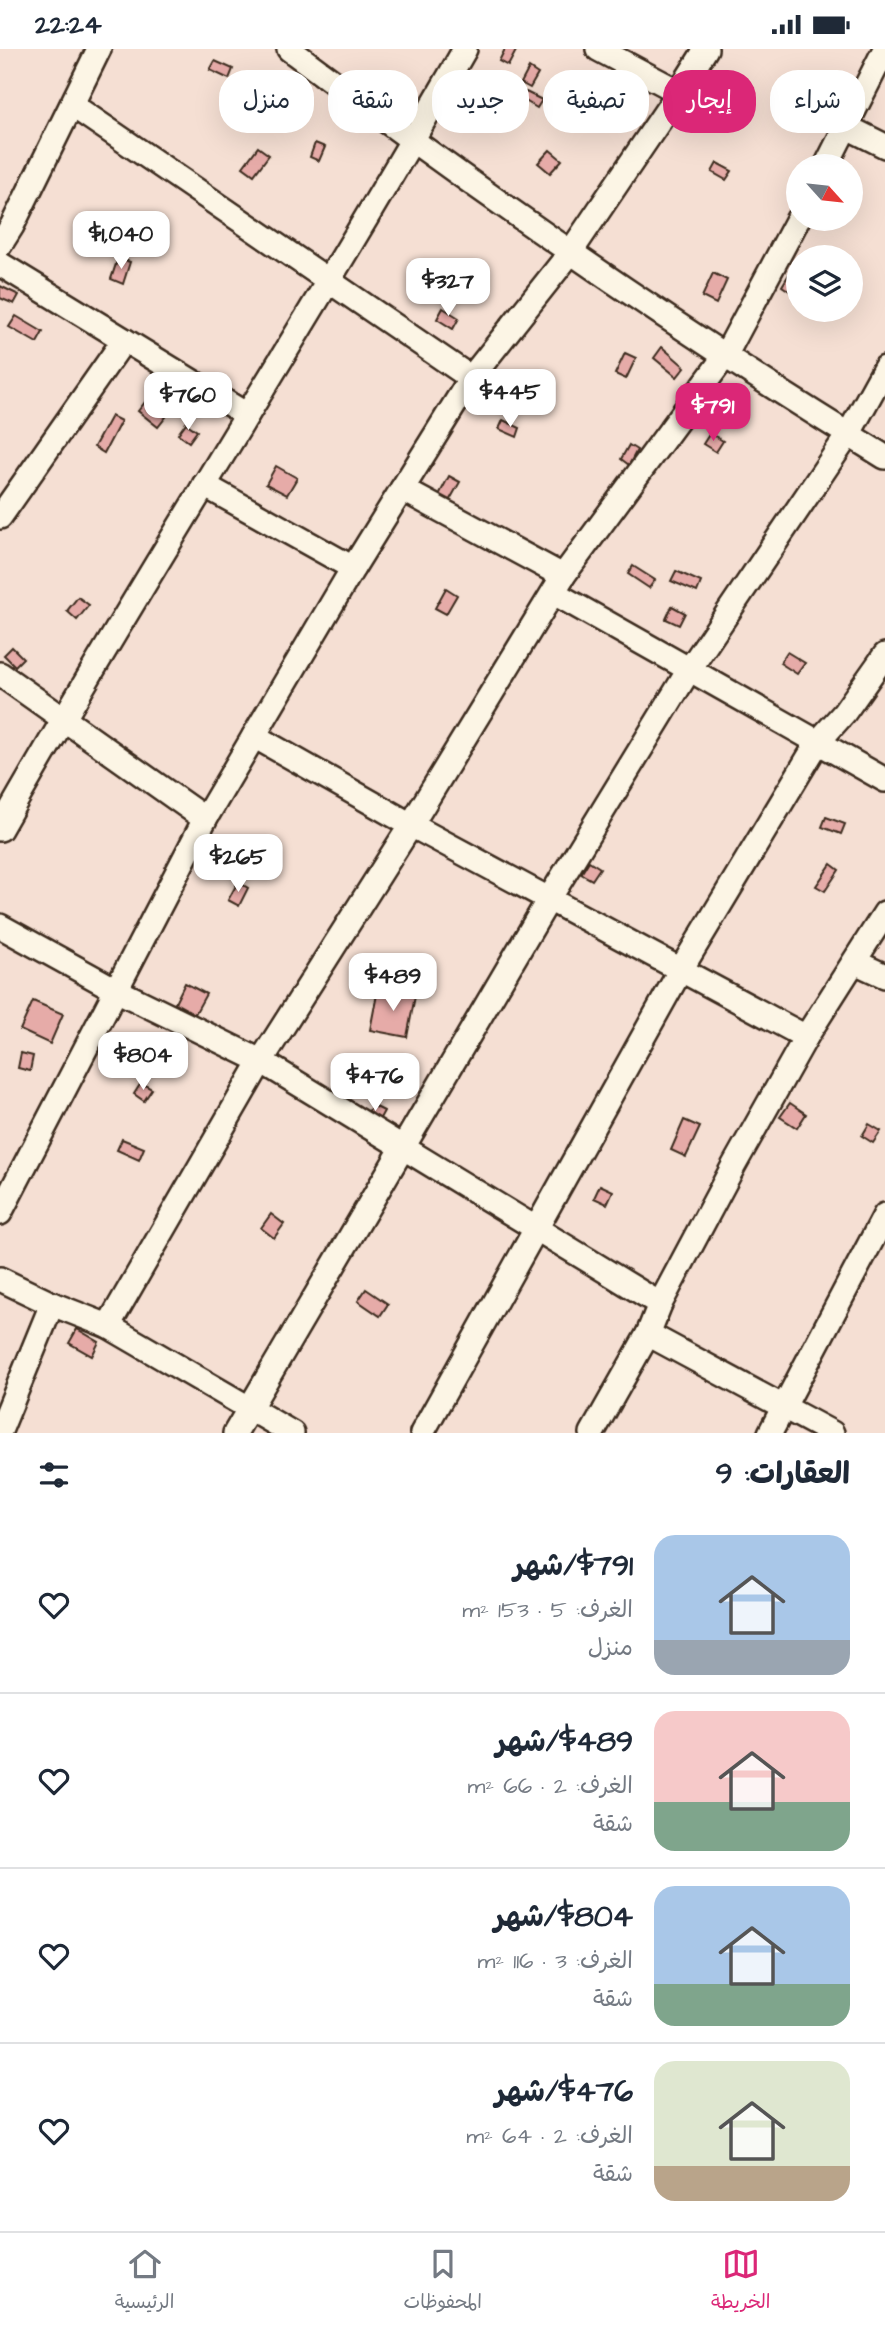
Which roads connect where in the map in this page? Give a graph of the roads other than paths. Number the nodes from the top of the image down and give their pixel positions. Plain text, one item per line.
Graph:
1 (99, 49) edge
2 (289, 49) edge
3 (464, 49) edge
4 (598, 49) edge
5 (706, 49) edge
6 (885, 49) edge
7 (693, 70) edge
8 (663, 84) edge
9 (865, 90) edge
10 (72, 105) junction
11 (663, 116) edge
12 (844, 133) edge
13 (859, 133) edge
14 (412, 141) junction
15 (885, 146) edge
16 (832, 154) edge
17 (792, 231) edge
18 (0, 245) edge
19 (570, 253) junction
20 (0, 264) edge
21 (329, 280) junction
22 (124, 340) junction
23 (724, 356) junction
24 (885, 368) edge
25 (471, 377) junction
26 (247, 415) junction
27 (848, 435) junction
28 (885, 457) edge
29 (204, 485) junction
30 (402, 489) junction
31 (0, 517) edge
32 (353, 568) junction
33 (558, 585) junction
34 (885, 655) edge
35 (689, 670) junction
36 (0, 674) edge
37 (63, 718) junction
38 (254, 736) junction
39 (818, 742) junction
40 (885, 780) edge
41 (205, 819) junction
42 (411, 825) junction
43 (0, 829) edge
44 (549, 899) junction
45 (885, 913) edge
46 (0, 926) edge
47 (855, 962) junction
48 (680, 971) junction
49 (885, 977) edge
50 (116, 990) junction
51 (806, 1037) junction
52 (261, 1061) junction
53 (402, 1148) junction
54 (0, 1213) edge
55 (885, 1215) edge
56 (535, 1229) junction
57 (0, 1279) edge
58 (52, 1304) junction
59 (660, 1304) junction
60 (108, 1326) junction
61 (648, 1334) junction
62 (783, 1406) junction
63 (250, 1408) junction
64 (0, 1431) edge
65 (235, 1433) edge
66 (292, 1433) edge
67 (422, 1433) edge
68 (592, 1433) edge
69 (770, 1433) edge
70 (832, 1433) edge

1 - 10 street
2 - 14 street
3 - 14 street
4 - 8 street
5 - 7 street
6 - 9 street
10 - 18 street
10 - 21 street
11 - 19 street
12 - 16 street
13 - 15 street
14 - 19 street
14 - 21 street
17 - 23 street
19 - 23 street
19 - 25 street
20 - 22 street
21 - 25 street
21 - 26 street
22 - 26 street
22 - 31 street
23 - 27 street
23 - 33 street
24 - 27 street
25 - 30 street
26 - 29 street
27 - 28 street
27 - 35 street
29 - 32 street
29 - 37 street
30 - 32 street
30 - 33 street
32 - 38 street
33 - 35 street
33 - 42 street
34 - 39 street
35 - 39 street
35 - 44 street
36 - 37 street
37 - 41 street
37 - 43 street
38 - 41 street
38 - 42 street
39 - 40 street
39 - 48 street
41 - 50 street
42 - 44 street
42 - 52 street
44 - 48 street
44 - 53 street
45 - 47 street
46 - 50 street
47 - 49 street
47 - 51 street
48 - 51 street
48 - 56 street
50 - 52 street
50 - 54 street
51 - 59 street
52 - 53 street
52 - 60 street
53 - 56 street
53 - 63 street
55 - 62 street
56 - 59 street
56 - 67 street
57 - 58 street
58 - 60 street
58 - 64 street
59 - 61 street
60 - 63 street
61 - 62 street
61 - 68 street
62 - 69 street
62 - 70 street
63 - 65 street
63 - 66 street

